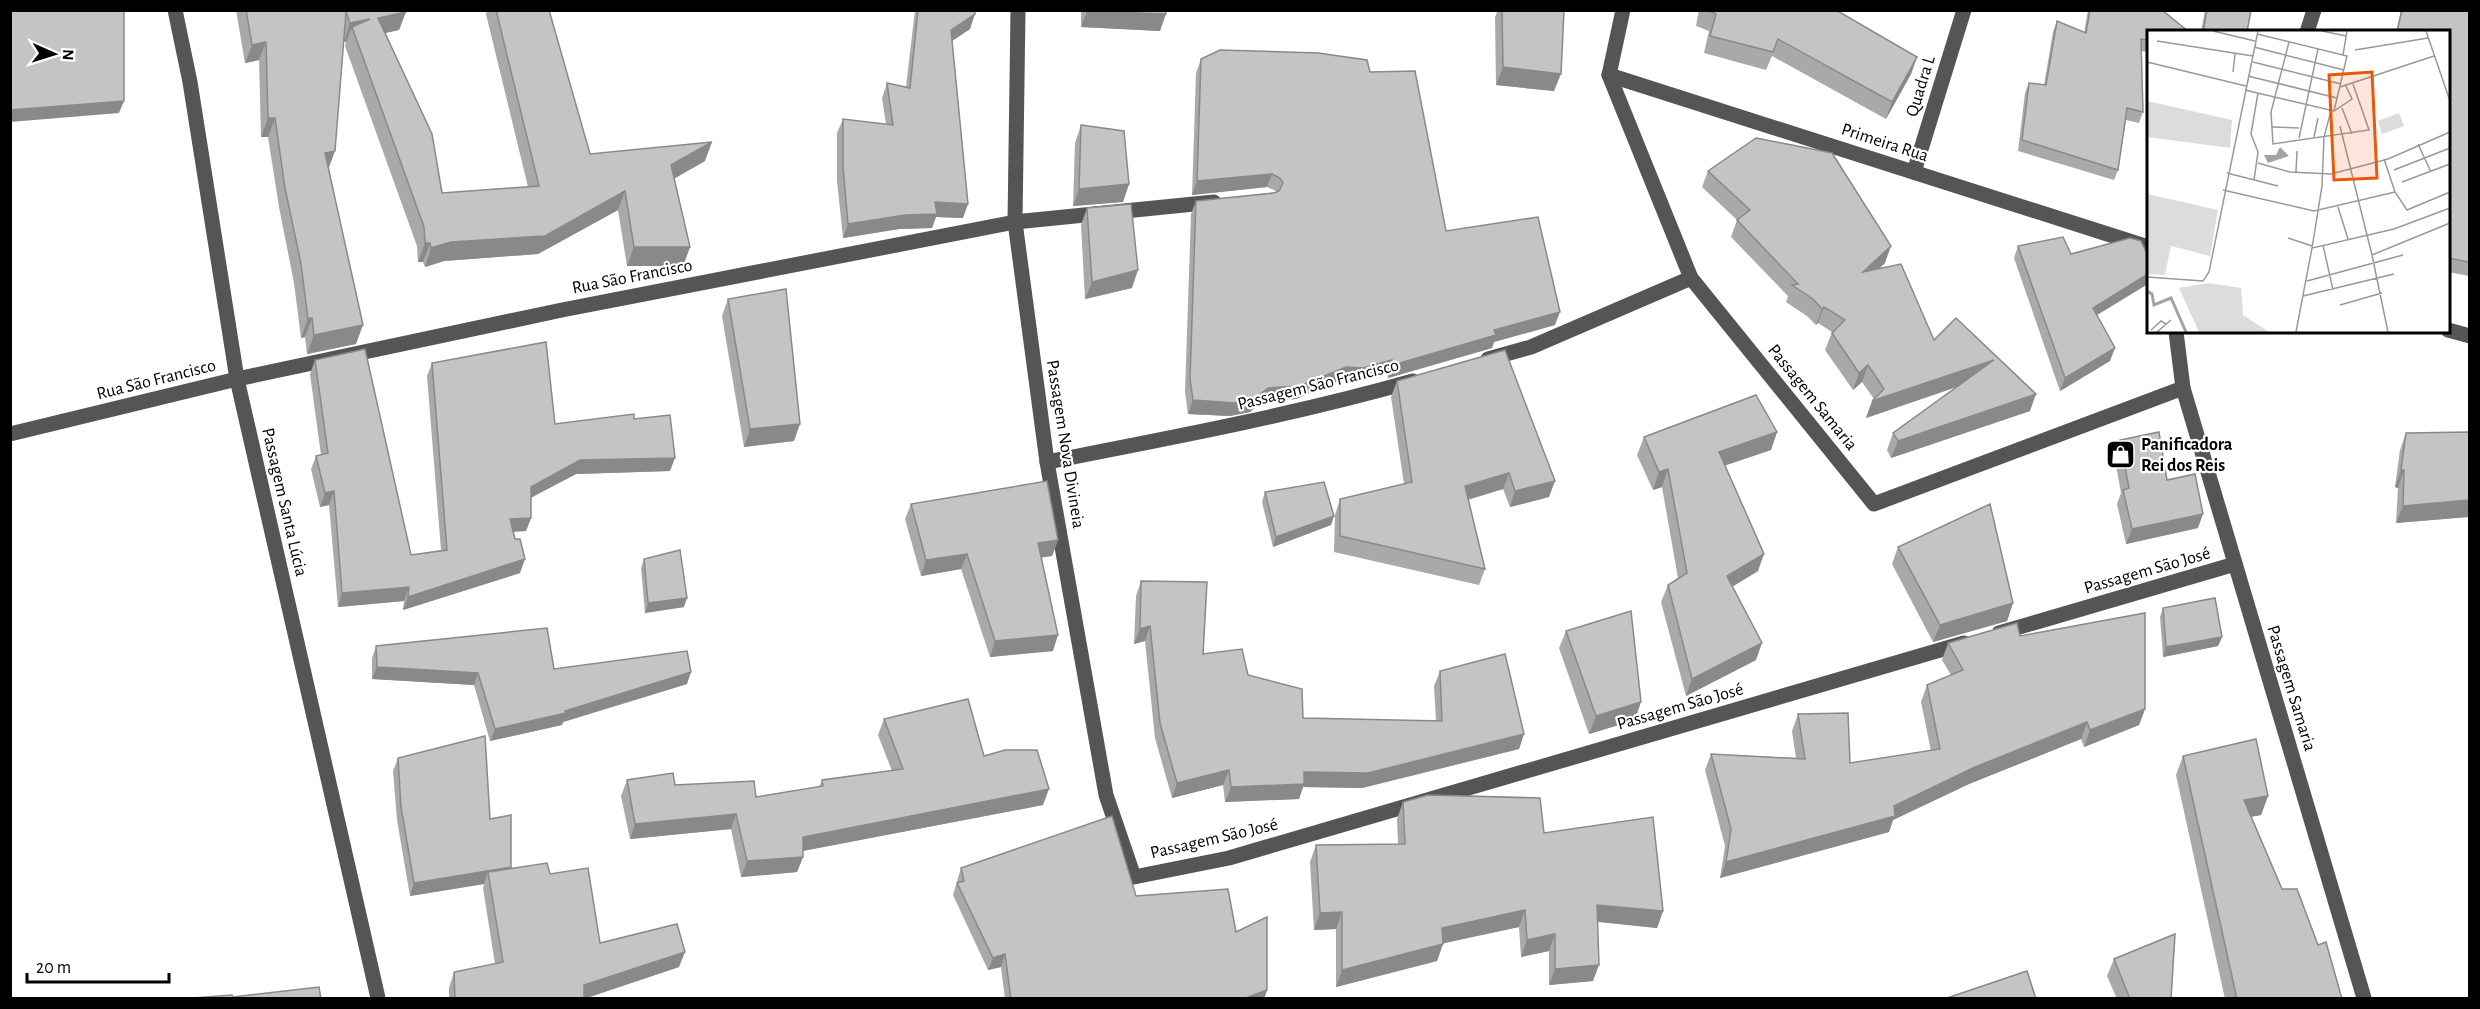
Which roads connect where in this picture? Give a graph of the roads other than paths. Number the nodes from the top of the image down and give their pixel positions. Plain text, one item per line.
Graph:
1 (175, 10) edge
2 (1018, 10) edge
3 (1964, 10) edge
4 (2314, 10) edge
5 (1621, 11) edge
6 (2308, 30) edge
7 (1609, 75) junction
8 (1914, 172) junction
9 (1233, 200) edge
10 (1015, 222) junction
11 (2147, 247) edge
12 (1691, 278) junction
13 (2450, 331) edge
14 (2176, 333) edge
15 (2469, 336) edge
16 (1474, 364) edge
17 (1428, 377) edge
18 (237, 379) junction
19 (2183, 388) junction
20 (10, 434) edge
21 (1047, 462) junction
22 (2235, 564) junction
23 (1134, 877) joint
24 (378, 999) edge
25 (2364, 999) edge

1 - 18 street, Passagem Santa Lúcia
2 - 10 street, Passagem Nova Divineia
3 - 8 street, Quadra L
4 - 6 street
5 - 7 street
7 - 8 street, Primeira Rua
7 - 12 street, Passagem Samaria
8 - 11 street, Primeira Rua
9 - 10 street, Rua São Francisco
10 - 18 street, Rua São Francisco
10 - 21 street, Passagem Nova Divineia
12 - 16 street
12 - 19 street, Passagem Samaria
13 - 15 street
14 - 19 street, Passagem Samaria
17 - 21 street, Passagem São Francisco
18 - 20 street, Rua São Francisco
18 - 24 street, Passagem Santa Lúcia
19 - 22 street, Passagem Samaria
21 - 23 street, Passagem Nova Divineia
22 - 23 street, Passagem São José
22 - 25 street, Passagem Samaria

